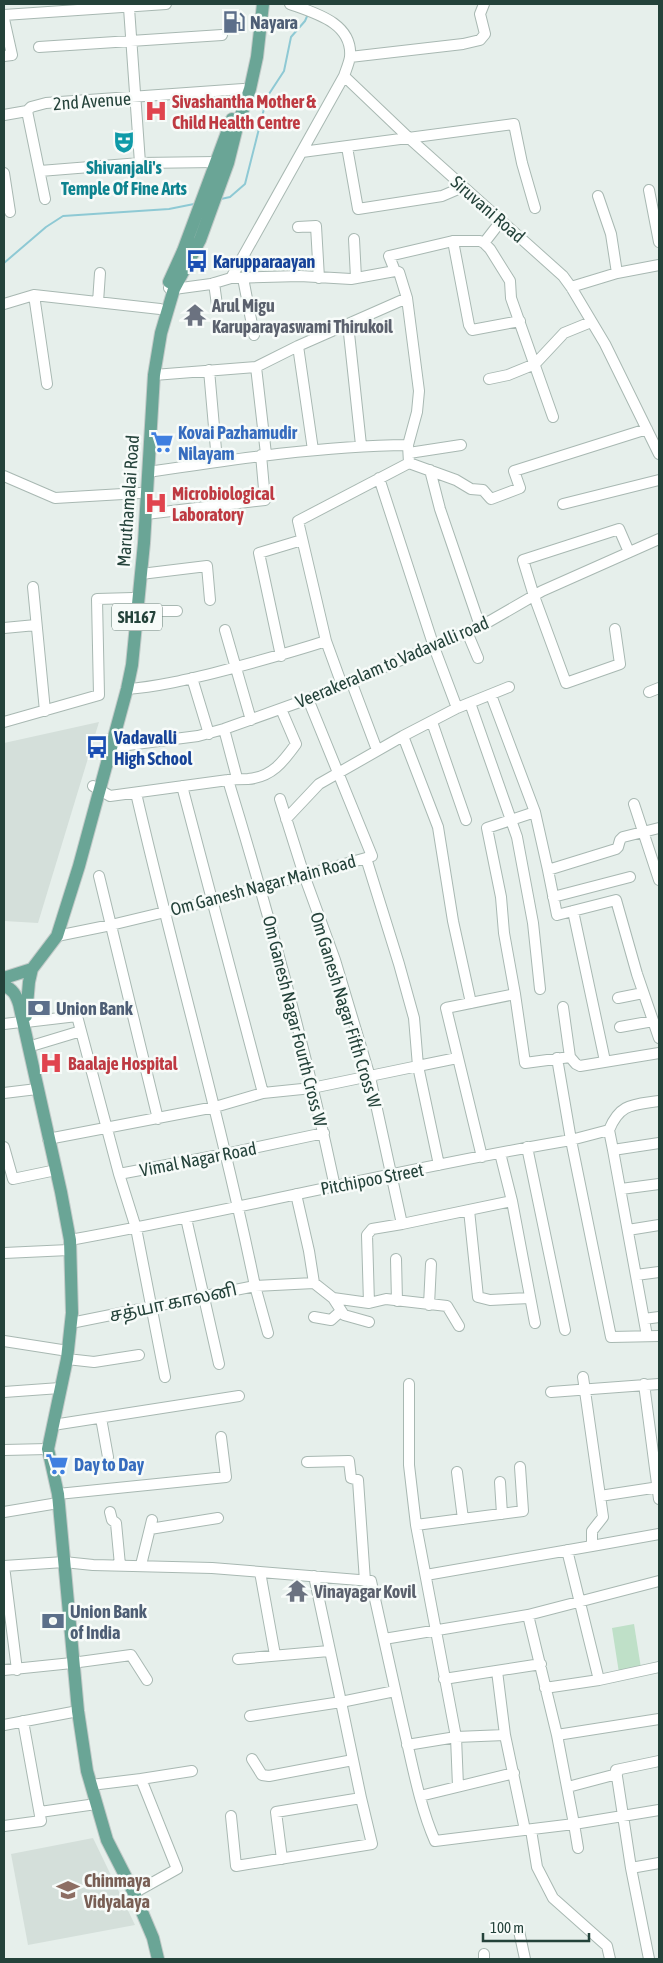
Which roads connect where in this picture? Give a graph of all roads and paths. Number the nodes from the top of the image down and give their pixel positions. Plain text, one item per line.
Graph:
1 (166, 4) edge
2 (256, 4) edge
3 (263, 4) edge
4 (484, 4) edge
5 (293, 5) edge
6 (59, 8) edge
7 (129, 8) junction
8 (4, 15) edge
9 (4, 19) edge
10 (222, 35) dead end
11 (131, 41) junction
12 (38, 47) dead end
13 (4, 56) edge
14 (350, 57) junction
15 (344, 76) junction
16 (242, 89) junction
17 (135, 98) junction
18 (27, 111) junction
19 (4, 115) edge
20 (409, 138) junction
21 (346, 147) junction
22 (302, 152) junction
23 (216, 162) junction
24 (140, 163) junction
25 (40, 171) junction
26 (4, 173) edge
27 (463, 187) junction
28 (649, 190) dead end
29 (598, 196) dead end
30 (45, 198) dead end
31 (535, 208) dead end
32 (10, 212) dead end
33 (501, 221) junction
34 (298, 227) dead end
35 (354, 239) dead end
36 (453, 241) junction
37 (659, 242) edge
38 (484, 243) junction
39 (659, 265) edge
40 (395, 271) junction
41 (100, 273) dead end
42 (617, 273) junction
43 (231, 278) junction
44 (243, 278) junction
45 (319, 278) junction
46 (356, 278) junction
47 (214, 283) junction
48 (571, 287) junction
49 (170, 288) junction
50 (34, 295) junction
51 (407, 298) junction
52 (98, 302) junction
53 (4, 304) edge
54 (217, 305) dead end
55 (160, 309) junction
56 (520, 321) junction
57 (591, 322) junction
58 (348, 324) junction
59 (254, 335) dead end
60 (298, 346) junction
61 (534, 364) junction
62 (256, 367) junction
63 (209, 370) junction
64 (154, 375) junction
65 (489, 379) dead end
66 (47, 384) dead end
67 (553, 417) dead end
68 (647, 429) junction
69 (360, 445) junction
70 (461, 445) dead end
71 (313, 450) junction
72 (409, 453) junction
73 (659, 454) edge
74 (264, 455) junction
75 (217, 461) junction
76 (430, 470) junction
77 (148, 472) junction
78 (4, 476) edge
79 (379, 478) junction
80 (659, 480) edge
81 (140, 493) junction
82 (563, 504) dead end
83 (146, 514) junction
84 (659, 539) edge
85 (302, 540) junction
86 (629, 552) junction
87 (141, 574) junction
88 (33, 587) dead end
89 (534, 596) junction
90 (133, 598) junction
91 (210, 600) dead end
92 (137, 611) junction
93 (177, 611) dead end
94 (36, 624) junction
95 (480, 626) junction
96 (4, 628) edge
97 (615, 629) dead end
98 (225, 630) dead end
99 (468, 632) junction
100 (326, 642) junction
101 (434, 647) junction
102 (281, 656) junction
103 (478, 658) dead end
104 (236, 667) junction
105 (192, 678) junction
106 (346, 683) junction
107 (509, 687) dead end
108 (127, 689) junction
109 (490, 695) junction
110 (308, 699) junction
111 (470, 703) junction
112 (457, 708) junction
113 (281, 709) junction
114 (45, 711) junction
115 (252, 720) junction
116 (4, 722) edge
117 (432, 722) junction
118 (224, 729) junction
119 (208, 734) junction
120 (403, 736) junction
121 (110, 740) junction
122 (377, 750) junction
123 (338, 773) junction
124 (232, 779) junction
125 (182, 786) junction
126 (96, 789) junction
127 (136, 793) junction
128 (280, 799) dead end
129 (634, 804) dead end
130 (535, 812) junction
131 (286, 819) junction
132 (466, 820) dead end
133 (511, 821) junction
134 (659, 828) edge
135 (643, 832) junction
136 (366, 858) junction
137 (548, 870) junction
138 (304, 875) junction
139 (99, 876) dead end
140 (630, 877) dead end
141 (659, 877) edge
142 (260, 887) junction
143 (553, 897) junction
144 (212, 901) junction
145 (573, 911) junction
146 (164, 912) junction
147 (111, 925) junction
148 (57, 936) junction
149 (28, 966) junction
150 (8, 977) edge
151 (540, 989) dead end
152 (643, 993) junction
153 (515, 994) junction
154 (618, 998) dead end
155 (471, 1003) junction
156 (25, 1008) junction
157 (562, 1008) dead end
158 (653, 1021) junction
159 (24, 1022) junction
160 (4, 1024) edge
161 (620, 1027) dead end
162 (80, 1031) junction
163 (659, 1038) edge
164 (27, 1043) junction
165 (659, 1053) edge
166 (570, 1057) junction
167 (458, 1058) junction
168 (557, 1058) junction
169 (605, 1061) junction
170 (418, 1066) junction
171 (370, 1077) junction
172 (312, 1088) junction
173 (37, 1089) junction
174 (4, 1093) edge
175 (264, 1093) junction
176 (659, 1101) edge
177 (215, 1107) junction
178 (158, 1119) junction
179 (106, 1129) junction
180 (608, 1130) junction
181 (324, 1133) junction
182 (48, 1139) junction
183 (571, 1140) junction
184 (659, 1143) edge
185 (4, 1147) edge
186 (527, 1147) junction
187 (613, 1150) junction
188 (500, 1153) junction
189 (225, 1154) junction
190 (482, 1158) junction
191 (439, 1165) junction
192 (56, 1170) junction
193 (119, 1174) junction
194 (391, 1175) junction
195 (659, 1184) edge
196 (335, 1187) junction
197 (620, 1189) junction
198 (296, 1194) junction
199 (512, 1201) junction
200 (238, 1207) junction
201 (468, 1210) junction
202 (186, 1218) junction
203 (402, 1224) junction
204 (659, 1225) edge
205 (136, 1228) junction
206 (628, 1230) junction
207 (69, 1245) junction
208 (4, 1253) edge
209 (396, 1259) dead end
210 (431, 1264) dead end
211 (659, 1272) edge
212 (636, 1275) junction
213 (314, 1283) junction
214 (255, 1286) junction
215 (204, 1296) junction
216 (333, 1298) junction
217 (530, 1298) junction
218 (396, 1301) junction
219 (369, 1303) junction
220 (429, 1305) junction
221 (152, 1306) junction
222 (341, 1310) junction
223 (314, 1317) dead end
224 (659, 1317) edge
225 (644, 1319) junction
226 (369, 1322) dead end
227 (71, 1323) junction
228 (535, 1323) dead end
229 (459, 1326) dead end
230 (565, 1330) dead end
231 (268, 1333) dead end
232 (647, 1336) junction
233 (659, 1336) edge
234 (4, 1341) edge
235 (139, 1354) dead end
236 (68, 1355) junction
237 (219, 1364) dead end
238 (165, 1377) dead end
239 (583, 1377) dead end
240 (409, 1384) dead end
241 (644, 1384) junction
242 (659, 1384) edge
243 (60, 1388) junction
244 (585, 1389) junction
245 (4, 1392) edge
246 (551, 1392) dead end
247 (239, 1396) dead end
248 (101, 1418) junction
249 (53, 1425) junction
250 (220, 1437) dead end
251 (48, 1449) junction
252 (4, 1450) edge
253 (108, 1457) dead end
254 (307, 1462) dead end
255 (520, 1467) dead end
256 (457, 1472) dead end
257 (500, 1482) dead end
258 (659, 1487) edge
259 (600, 1496) junction
260 (58, 1499) junction
261 (659, 1499) edge
262 (4, 1512) edge
263 (110, 1512) dead end
264 (502, 1514) junction
265 (218, 1518) dead end
266 (463, 1519) junction
267 (416, 1525) junction
268 (659, 1534) edge
269 (592, 1546) junction
270 (566, 1550) junction
271 (64, 1562) junction
272 (120, 1565) junction
273 (141, 1565) junction
274 (4, 1566) edge
275 (260, 1572) junction
276 (426, 1575) junction
277 (314, 1576) junction
278 (366, 1581) junction
279 (659, 1581) edge
280 (579, 1602) junction
281 (7, 1609) edge
282 (528, 1614) junction
283 (436, 1630) junction
284 (384, 1639) junction
285 (329, 1650) junction
286 (275, 1655) junction
287 (238, 1659) dead end
288 (72, 1664) junction
289 (541, 1664) junction
290 (659, 1667) edge
291 (4, 1670) edge
292 (17, 1670) junction
293 (497, 1671) junction
294 (444, 1679) junction
295 (147, 1680) dead end
296 (599, 1680) junction
297 (545, 1688) junction
298 (395, 1691) junction
299 (341, 1702) junction
300 (78, 1711) junction
301 (250, 1716) dead end
302 (659, 1719) edge
303 (23, 1721) junction
304 (4, 1725) edge
305 (505, 1735) junction
306 (557, 1735) junction
307 (456, 1738) junction
308 (408, 1745) junction
309 (252, 1759) dead end
310 (353, 1760) junction
311 (659, 1762) edge
312 (192, 1771) dead end
313 (514, 1772) junction
314 (617, 1774) junction
315 (141, 1779) junction
316 (91, 1785) junction
317 (458, 1786) junction
318 (568, 1787) junction
319 (420, 1796) junction
320 (361, 1798) junction
321 (96, 1804) junction
322 (659, 1810) edge
323 (40, 1812) junction
324 (231, 1816) dead end
325 (623, 1816) junction
326 (574, 1824) junction
327 (4, 1826) edge
328 (528, 1830) junction
329 (578, 1848) dead end
330 (282, 1859) junction
331 (659, 1863) edge
332 (631, 1868) junction
333 (134, 1893) junction
334 (519, 1931) dead end
335 (652, 1958) edge
336 (158, 1959) edge
337 (525, 1959) edge
338 (610, 1959) edge

1 - 7 street
2 - 16 main road, Maruthamalai Road / SH167
3 - 49 main road, Maruthamalai Road / SH167
4 - 14 street
5 - 14 street
6 - 7 street
6 - 8 street
7 - 11 street
9 - 13 street
10 - 11 street
11 - 12 street
11 - 17 street
14 - 15 street
15 - 20 street, Siruvani Road
15 - 22 street
16 - 17 street, 2nd Avenue
16 - 23 main road, Maruthamalai Road / SH167
17 - 18 street, 2nd Avenue
17 - 24 street
18 - 19 street, 2nd Avenue
18 - 25 street
20 - 21 street
20 - 27 street, Siruvani Road
20 - 31 street
21 - 22 street
21 - 27 street
22 - 43 street
23 - 24 street
23 - 49 main road, Maruthamalai Road / SH167
24 - 25 street
25 - 30 street
26 - 32 street
27 - 33 street, Siruvani Road
28 - 37 street
29 - 42 street
33 - 38 street
33 - 48 street, Siruvani Road
34 - 45 street
35 - 46 street
36 - 38 street
36 - 40 street
36 - 56 street
38 - 56 street
39 - 42 street
40 - 46 street
40 - 51 street
41 - 52 street
42 - 48 street
43 - 44 street
43 - 47 street
44 - 45 street
44 - 59 street
45 - 46 street
47 - 49 street
47 - 54 street
48 - 57 street, Siruvani Road
49 - 55 main road, Maruthamalai Road / SH167
49 - 64 main road, Maruthamalai Road / SH167
50 - 52 street
50 - 53 street
50 - 66 street
51 - 58 street
51 - 72 street
52 - 55 street
55 - 81 main road, Maruthamalai Road / SH167
56 - 61 street
57 - 61 street
57 - 68 street, Siruvani Road
58 - 60 street
58 - 69 street
60 - 62 street
60 - 71 street
61 - 65 street
61 - 67 street
62 - 63 street
62 - 74 street
63 - 64 street
63 - 75 street
64 - 77 main road, Maruthamalai Road / SH167
68 - 73 street, Siruvani Road
68 - 76 street
69 - 71 street
69 - 72 street
70 - 72 street
71 - 74 street
72 - 76 street
72 - 79 street
74 - 75 street
74 - 83 street
75 - 77 street
76 - 95 street
77 - 83 main road, Maruthamalai Road / SH167
78 - 81 street
79 - 85 street
79 - 101 street
80 - 82 street
81 - 90 main road, Maruthamalai Road / SH167
83 - 87 main road, Maruthamalai Road / SH167
84 - 86 street, Veerakeralam to Vadavalli road
85 - 100 street
85 - 102 street
86 - 89 street, Veerakeralam to Vadavalli road
86 - 89 street
87 - 91 street
87 - 92 main road, Maruthamalai Road / SH167
88 - 94 street
89 - 95 street, Veerakeralam to Vadavalli road
89 - 97 street
90 - 114 street
90 - 121 main road, Maruthamalai Road / SH167
92 - 93 street
92 - 108 main road, Maruthamalai Road / SH167
94 - 96 street
94 - 114 street
95 - 99 street, Veerakeralam to Vadavalli road
98 - 104 street
99 - 101 street, Veerakeralam to Vadavalli road
99 - 103 street
100 - 102 street
100 - 106 street
101 - 106 street, Veerakeralam to Vadavalli road
101 - 112 street
102 - 104 street
104 - 105 street
104 - 115 street
105 - 108 street
105 - 119 street
106 - 110 street, Veerakeralam to Vadavalli road
106 - 122 street
107 - 109 street
108 - 121 main road, Maruthamalai Road / SH167
109 - 111 street
109 - 130 street
110 - 113 street, Veerakeralam to Vadavalli road
110 - 123 street
111 - 112 street
111 - 133 street
112 - 117 street
113 - 115 street, Veerakeralam to Vadavalli road
113 - 124 street
114 - 116 street
115 - 118 street, Veerakeralam to Vadavalli road
117 - 120 street
117 - 132 street
118 - 119 street, Veerakeralam to Vadavalli road
118 - 124 street, Om Ganesh Nagar Fourth Cross W
119 - 121 street, Veerakeralam to Vadavalli road
120 - 122 street
120 - 155 street
121 - 126 main road, Maruthamalai Road / SH167
122 - 123 street
123 - 131 street
123 - 136 street
124 - 125 street
124 - 142 street, Om Ganesh Nagar Fourth Cross W
125 - 127 street
125 - 144 street
126 - 127 street
126 - 148 main road, Maruthamalai Road / SH167
126 - 149 main road, Maruthamalai Road / SH167
127 - 146 street, சத்யா காலனி
128 - 131 street, Om Ganesh Nagar Fifth Cross W
129 - 135 street
130 - 133 street
130 - 137 street
131 - 138 street, Om Ganesh Nagar Fifth Cross W
133 - 151 street
133 - 153 street
134 - 135 street
135 - 137 street
135 - 141 street
136 - 138 street, Om Ganesh Nagar Main Road
136 - 170 street, Om Ganesh Nagar Main Road
137 - 143 street
138 - 142 street, Om Ganesh Nagar Main Road
138 - 171 street, Om Ganesh Nagar Fifth Cross W
139 - 147 street
140 - 143 street
142 - 144 street, Om Ganesh Nagar Main Road
142 - 172 street, Om Ganesh Nagar Fourth Cross W
143 - 145 street
144 - 146 street, Om Ganesh Nagar Main Road
144 - 175 street
145 - 152 street
145 - 169 street
146 - 147 street, Om Ganesh Nagar Main Road
146 - 177 street, சத்யா காலனி
147 - 148 street, Om Ganesh Nagar Main Road
147 - 178 street
148 - 149 main road, Maruthamalai Road / SH167
149 - 150 main road, Maruthamalai Road / SH167
149 - 156 main road
150 - 156 main road
150 - 159 main road
152 - 154 street
152 - 158 street
153 - 155 street
153 - 168 street
155 - 167 street
156 - 159 main road
157 - 166 street
158 - 161 street
158 - 163 street
159 - 160 street
159 - 162 street
159 - 164 main road
162 - 164 street
162 - 179 street, Vimal Nagar Road
164 - 173 main road
165 - 169 street
166 - 168 street
166 - 169 street
167 - 170 street
167 - 190 street
168 - 183 street
170 - 171 street
170 - 191 street, Om Ganesh Nagar Main Road
171 - 172 street
171 - 194 street, Om Ganesh Nagar Fifth Cross W
172 - 175 street
172 - 181 street, Om Ganesh Nagar Fourth Cross W
173 - 174 street
173 - 182 main road
175 - 177 street
176 - 180 street
177 - 178 street
177 - 189 street, சத்யா காலனி
178 - 179 street
179 - 182 street
179 - 193 street, Vimal Nagar Road
180 - 183 street, Pitchipoo Street
180 - 187 street
181 - 189 street, Vimal Nagar Road
181 - 196 street, Om Ganesh Nagar Fourth Cross W
182 - 192 main road
183 - 186 street, Pitchipoo Street
183 - 232 street
184 - 187 street
185 - 192 street
186 - 188 street, Pitchipoo Street
186 - 230 street
187 - 197 street
188 - 190 street, Pitchipoo Street
188 - 199 street
189 - 193 street, Vimal Nagar Road
189 - 200 street, சத்யா காலனி
190 - 191 street, Pitchipoo Street
191 - 194 street, Pitchipoo Street
192 - 207 main road
193 - 205 street
194 - 196 street, Pitchipoo Street
194 - 203 street, Om Ganesh Nagar Fifth Cross W
195 - 197 street
196 - 198 street, Pitchipoo Street
197 - 206 street
198 - 200 street, Pitchipoo Street
198 - 213 street
199 - 201 street
199 - 217 street
200 - 202 street, Pitchipoo Street
200 - 214 street, சத்யா காலனி
201 - 203 street
201 - 217 street
202 - 205 street, Pitchipoo Street
202 - 215 street
203 - 219 street
204 - 206 street
205 - 207 street, Pitchipoo Street
205 - 221 street
206 - 212 street
207 - 208 street, Pitchipoo Street
207 - 227 main road
209 - 218 street
210 - 220 street
211 - 212 street
212 - 225 street
213 - 214 street
213 - 216 street
214 - 215 street, சத்யா காலனி
214 - 231 street
215 - 221 street, சத்யா காலனி
215 - 237 street
216 - 219 street
216 - 222 street
217 - 228 street
218 - 219 street
218 - 220 street
220 - 229 street
221 - 227 street, சத்யா காலனி
221 - 238 street
222 - 223 street
222 - 226 street
224 - 225 street
225 - 232 street
227 - 236 main road
232 - 233 street
234 - 236 street
235 - 236 street
236 - 243 main road
239 - 244 street
240 - 267 street
241 - 242 street
241 - 244 street
241 - 258 street
243 - 245 street
243 - 249 main road
244 - 246 street
244 - 259 street
247 - 248 street
248 - 249 street
248 - 253 street
249 - 251 main road
250 - 260 street
251 - 252 street
251 - 260 main road
254 - 278 street
255 - 264 street
256 - 266 street
257 - 264 street
258 - 259 street
258 - 261 street
259 - 269 street
260 - 262 street
260 - 271 main road
263 - 272 street
264 - 266 street
265 - 273 street
266 - 267 street
267 - 276 street
268 - 269 street
269 - 270 street
270 - 276 street
270 - 280 street
271 - 272 street
271 - 274 street
271 - 288 main road
272 - 273 street
273 - 275 street
274 - 281 street
275 - 277 street
275 - 286 street
276 - 283 street
277 - 278 street
277 - 285 street
278 - 284 street
279 - 280 street
280 - 282 street
280 - 296 street
281 - 292 street
282 - 283 street
282 - 289 street
283 - 284 street
283 - 294 street
284 - 298 street
285 - 286 street
285 - 299 street
286 - 287 street
288 - 292 street
288 - 295 street
288 - 300 main road
289 - 293 street
289 - 297 street
290 - 296 street
291 - 292 street
293 - 294 street
293 - 305 street
294 - 307 street
296 - 297 street
297 - 306 street
298 - 299 street
298 - 308 street
299 - 301 street
299 - 310 street
300 - 303 street
300 - 316 main road
302 - 306 street
303 - 304 street
303 - 323 street
305 - 307 street
305 - 313 street
306 - 318 street
307 - 308 street
307 - 317 street
308 - 319 street
309 - 310 street
310 - 320 street
311 - 314 street
312 - 315 street
313 - 317 street
313 - 328 street
314 - 318 street
314 - 325 street
315 - 316 street
315 - 333 street
316 - 321 main road
317 - 319 street
318 - 326 street
319 - 328 street
320 - 330 street
320 - 330 street
321 - 323 street
321 - 333 main road
322 - 325 street
323 - 327 street
324 - 330 street
325 - 326 street
325 - 332 street
326 - 328 street
326 - 329 street
328 - 338 street
331 - 332 street
332 - 335 street
333 - 336 main road
334 - 337 street

